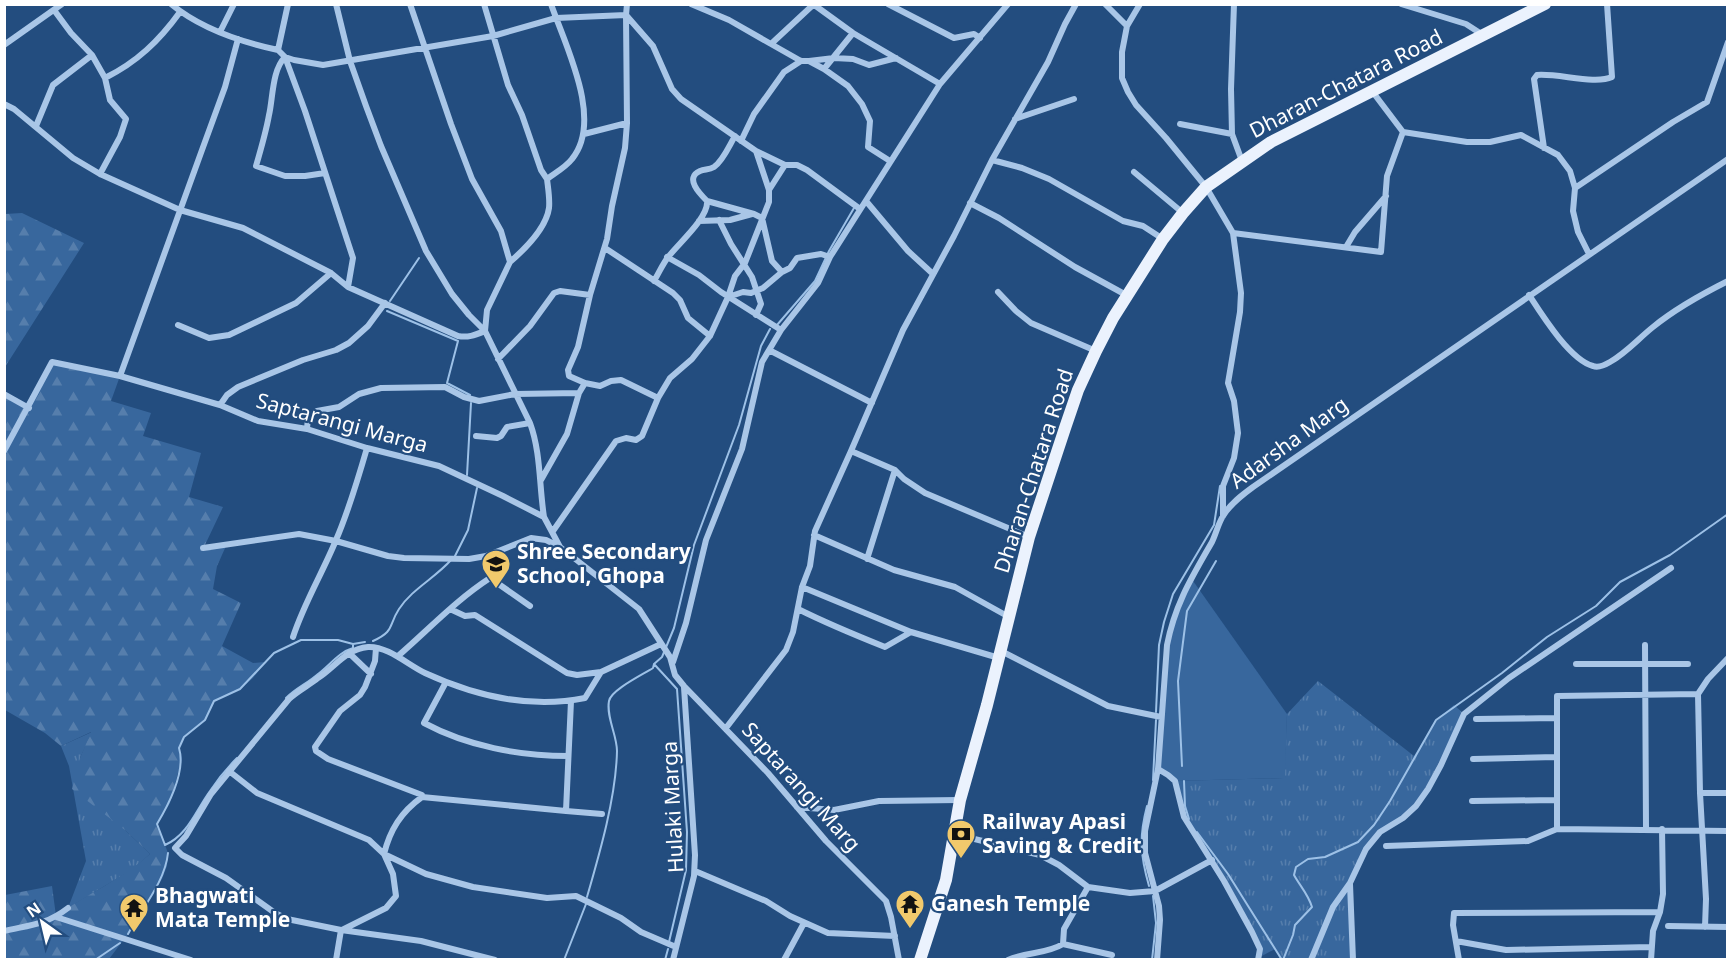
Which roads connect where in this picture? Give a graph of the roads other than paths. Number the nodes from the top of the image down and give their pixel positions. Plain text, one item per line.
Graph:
1 (62, 4) edge
2 (171, 4) edge
3 (234, 4) edge
4 (288, 4) edge
5 (336, 4) edge
6 (410, 4) edge
7 (484, 4) edge
8 (551, 4) edge
9 (691, 4) edge
10 (888, 4) edge
11 (1008, 4) edge
12 (1076, 4) edge
13 (1105, 4) edge
14 (1140, 4) edge
15 (1234, 4) edge
16 (1401, 4) edge
17 (1606, 4) edge
18 (628, 5) edge
19 (813, 5) edge
20 (1541, 5) edge
21 (54, 10) junction
22 (180, 12) junction
23 (626, 15) junction
24 (556, 18) junction
25 (1126, 26) junction
26 (220, 32) junction
27 (853, 33) junction
28 (1484, 35) junction
29 (493, 36) junction
30 (980, 38) junction
31 (238, 39) junction
32 (1728, 42) edge
33 (771, 44) junction
34 (4, 45) edge
35 (424, 48) junction
36 (278, 50) junction
37 (92, 55) junction
38 (285, 57) junction
39 (834, 58) junction
40 (897, 58) junction
41 (350, 61) junction
42 (801, 61) junction
43 (809, 61) junction
44 (824, 69) junction
45 (105, 78) junction
46 (940, 84) junction
47 (1371, 91) junction
48 (1074, 99) dead end
49 (4, 104) edge
50 (1015, 119) junction
51 (627, 123) junction
52 (1180, 124) dead end
53 (36, 126) junction
54 (1403, 132) junction
55 (584, 134) junction
56 (1232, 134) junction
57 (735, 136) junction
58 (741, 141) junction
59 (1544, 148) junction
60 (756, 151) junction
61 (1728, 159) edge
62 (992, 160) junction
63 (890, 161) junction
64 (1242, 161) junction
65 (785, 165) junction
66 (325, 172) junction
67 (1134, 172) dead end
68 (100, 174) junction
69 (547, 179) junction
70 (1206, 187) junction
71 (1575, 188) junction
72 (769, 190) junction
73 (1386, 196) junction
74 (707, 201) junction
75 (867, 201) junction
76 (970, 203) junction
77 (860, 209) junction
78 (180, 210) junction
79 (1183, 213) junction
80 (754, 214) junction
81 (762, 218) junction
82 (699, 220) junction
83 (719, 220) junction
84 (1233, 233) junction
85 (1163, 239) junction
86 (1346, 247) junction
87 (605, 248) junction
88 (1589, 254) junction
89 (667, 257) junction
90 (830, 257) junction
91 (510, 262) junction
92 (745, 263) junction
93 (782, 272) junction
94 (331, 273) junction
95 (933, 274) junction
96 (654, 281) junction
97 (1728, 281) edge
98 (348, 287) junction
99 (758, 290) junction
100 (998, 292) dead end
101 (590, 295) junction
102 (1529, 295) junction
103 (1128, 296) junction
104 (728, 297) junction
105 (385, 303) junction
106 (756, 315) junction
107 (178, 325) dead end
108 (781, 330) junction
109 (485, 331) junction
110 (710, 336) junction
111 (769, 350) junction
112 (1096, 351) junction
113 (498, 359) junction
114 (120, 376) junction
115 (585, 383) junction
116 (579, 393) junction
117 (4, 394) edge
118 (515, 394) junction
119 (658, 398) junction
120 (872, 403) junction
121 (220, 405) junction
122 (29, 408) junction
123 (530, 423) junction
124 (307, 429) junction
125 (476, 436) dead end
126 (367, 448) junction
127 (4, 451) edge
128 (851, 451) junction
129 (894, 470) junction
130 (540, 480) junction
131 (1222, 516) junction
132 (544, 517) junction
133 (553, 531) junction
134 (814, 536) junction
135 (1029, 537) junction
136 (336, 541) junction
137 (560, 547) junction
138 (203, 548) dead end
139 (494, 553) junction
140 (867, 560) junction
141 (1671, 568) dead end
142 (490, 578) junction
143 (802, 587) junction
144 (530, 606) dead end
145 (450, 609) junction
146 (798, 609) junction
147 (1009, 617) junction
148 (911, 632) junction
149 (293, 636) dead end
150 (1645, 645) dead end
151 (663, 646) junction
152 (376, 648) junction
153 (349, 653) junction
154 (1000, 654) junction
155 (398, 656) junction
156 (1728, 658) edge
157 (672, 659) junction
158 (1576, 664) dead end
159 (1646, 664) junction
160 (1688, 664) dead end
161 (601, 672) junction
162 (371, 674) junction
163 (446, 682) junction
164 (684, 686) junction
165 (1698, 694) junction
166 (1646, 695) junction
167 (571, 701) junction
168 (1161, 717) junction
169 (1556, 718) junction
170 (1476, 719) dead end
171 (726, 728) junction
172 (568, 756) junction
173 (1556, 757) junction
174 (1473, 759) dead end
175 (1158, 770) junction
176 (229, 771) junction
177 (1700, 793) junction
178 (1728, 793) edge
179 (422, 798) junction
180 (960, 800) junction
181 (1556, 800) junction
182 (1472, 801) dead end
183 (796, 806) junction
184 (566, 811) junction
185 (602, 814) dead end
186 (1646, 828) junction
187 (1557, 829) junction
188 (1662, 829) junction
189 (1702, 831) junction
190 (1728, 831) edge
191 (954, 834) junction
192 (1386, 846) dead end
193 (384, 854) junction
194 (1212, 860) junction
195 (694, 871) junction
196 (1350, 883) junction
197 (1088, 887) junction
198 (1155, 891) junction
199 (68, 908) dead end
200 (1660, 912) junction
201 (56, 917) junction
202 (804, 923) junction
203 (1668, 926) dead end
204 (1705, 927) junction
205 (1728, 927) edge
206 (341, 930) junction
207 (4, 931) edge
208 (895, 936) junction
209 (1456, 941) junction
210 (1063, 945) junction
211 (676, 946) junction
212 (1651, 947) junction
213 (1112, 955) dead end
214 (191, 960) edge
215 (336, 960) edge
216 (495, 960) edge
217 (673, 960) edge
218 (784, 960) edge
219 (899, 960) edge
220 (920, 960) edge
221 (1008, 960) edge
222 (1157, 960) edge
223 (1258, 960) edge
224 (1311, 960) edge
225 (1353, 960) edge
226 (1459, 960) edge
227 (1651, 960) edge

1 - 21 street
2 - 22 street
3 - 26 street
4 - 36 street
5 - 41 street
6 - 35 street
7 - 29 street
8 - 24 street
9 - 33 street
10 - 30 street
11 - 30 street
12 - 50 street
13 - 25 street
14 - 25 street
15 - 56 street
16 - 28 street
17 - 59 street
18 - 23 street
19 - 27 street
19 - 33 street
20 - 28 main road, Dharan-Chatara Road
21 - 34 street
21 - 37 street
22 - 26 street
22 - 45 street
23 - 24 street
23 - 51 street
23 - 57 street
24 - 29 street
24 - 55 street
25 - 70 street
26 - 31 street
27 - 39 street
27 - 40 street
28 - 47 main road, Dharan-Chatara Road
29 - 35 street
29 - 69 street
30 - 46 street
31 - 36 street
31 - 78 street
32 - 71 street
33 - 42 street
35 - 41 street
35 - 91 street
36 - 38 street
37 - 45 street
37 - 53 street
38 - 41 street
38 - 66 street
38 - 66 street
39 - 40 street
39 - 43 street
39 - 44 street
40 - 46 street
41 - 109 street
42 - 43 street
42 - 58 street
43 - 44 street
44 - 63 street
45 - 68 street
46 - 63 street
47 - 54 street
47 - 64 main road, Dharan-Chatara Road
48 - 50 street
49 - 53 street
50 - 62 street
51 - 55 street
51 - 87 street
52 - 56 street
53 - 68 street
54 - 59 street
54 - 73 street
55 - 69 street
56 - 64 street
57 - 58 street
57 - 74 street
58 - 60 street
59 - 71 street
60 - 65 street
60 - 72 street
61 - 88 street, Adarsha Marg
62 - 76 street
62 - 85 street
63 - 75 street
64 - 70 main road, Dharan-Chatara Road
65 - 72 street
65 - 77 street
66 - 98 street
67 - 79 street
68 - 78 street
69 - 91 street
70 - 79 main road, Dharan-Chatara Road
70 - 84 street
71 - 88 street
72 - 81 street
73 - 86 street
73 - 86 street
74 - 80 street
74 - 82 street
75 - 77 street
75 - 95 street
76 - 95 street
76 - 103 street
77 - 90 street
78 - 94 street
78 - 114 street
79 - 85 main road, Dharan-Chatara Road
80 - 81 street
80 - 83 street
81 - 92 street
81 - 93 street
82 - 83 street
82 - 89 street
83 - 92 street
84 - 86 street
84 - 131 street
85 - 103 main road, Dharan-Chatara Road
87 - 96 street
87 - 101 street
88 - 102 street, Adarsha Marg
89 - 96 street
89 - 104 street
90 - 93 street
90 - 108 street
91 - 109 street
92 - 99 street
92 - 104 street
93 - 99 street
94 - 98 street
94 - 107 street
95 - 120 street
96 - 110 street
97 - 102 street
98 - 105 street
99 - 104 street
99 - 106 street
100 - 112 street
101 - 113 street
101 - 115 street
102 - 131 street, Adarsha Marg
103 - 112 main road, Dharan-Chatara Road
104 - 106 street
104 - 110 street
105 - 109 street
105 - 121 street
106 - 108 street
108 - 111 street
109 - 113 street
110 - 119 street
111 - 120 street
111 - 157 street
112 - 135 main road, Dharan-Chatara Road
113 - 118 street
114 - 121 street, Saptarangi Marga
114 - 122 street, Saptarangi Marga
115 - 116 street
115 - 119 street
116 - 118 street
116 - 130 street
117 - 122 street
118 - 123 street
118 - 124 street
119 - 133 street
120 - 128 street
121 - 124 street, Saptarangi Marga
122 - 127 street, Saptarangi Marga
123 - 125 street
123 - 130 street
124 - 126 street, Saptarangi Marga
126 - 132 street, Saptarangi Marga
126 - 136 street
128 - 129 street
128 - 134 street
129 - 135 street
129 - 140 street
130 - 132 street
131 - 168 street, Adarsha Marg
132 - 133 street
133 - 137 street
134 - 140 street
134 - 143 street
135 - 147 main road, Dharan-Chatara Road
136 - 138 street
136 - 139 street
136 - 149 street
137 - 139 street
137 - 151 street
139 - 142 street
140 - 147 street
141 - 196 street
142 - 144 street
142 - 145 street
143 - 146 street
143 - 148 street
145 - 155 street
145 - 161 street
146 - 148 street
146 - 171 street
147 - 154 main road, Dharan-Chatara Road
148 - 154 street
150 - 159 street
151 - 157 street, Saptarangi Marg
151 - 161 street
152 - 153 street
152 - 155 street
152 - 162 street
153 - 162 street
153 - 176 street
154 - 168 street
154 - 180 main road, Dharan-Chatara Road
155 - 163 street
156 - 165 street
157 - 164 street, Saptarangi Marg
158 - 159 street
159 - 160 street
159 - 166 street
161 - 167 street
162 - 179 street
163 - 167 street
163 - 172 street
164 - 171 street, Saptarangi Marg
164 - 195 street, Hulaki Marga
165 - 166 street
165 - 177 street
166 - 169 street
166 - 186 street
167 - 172 street
168 - 175 street, Adarsha Marg
169 - 170 street
169 - 173 street
171 - 183 street, Saptarangi Marg
172 - 184 street
173 - 174 street
173 - 181 street
175 - 194 street
175 - 198 street, Adarsha Marg
176 - 193 street
176 - 206 street
177 - 178 street
177 - 189 street
179 - 184 street
179 - 193 street
180 - 183 street
180 - 191 main road, Dharan-Chatara Road
181 - 182 street
181 - 187 street
183 - 208 street, Saptarangi Marg
184 - 185 street
186 - 187 street
186 - 188 street
187 - 192 street
188 - 189 street
188 - 200 street
189 - 190 street
189 - 204 street
191 - 197 street
191 - 220 main road, Dharan-Chatara Road
193 - 206 street
193 - 211 street
194 - 198 street
194 - 223 street
195 - 202 street
195 - 211 street, Hulaki Marga
196 - 224 street
196 - 225 street
197 - 198 street
197 - 210 street
198 - 222 street, Adarsha Marg
199 - 201 street
200 - 209 street
200 - 212 street
201 - 207 street
201 - 214 street
202 - 208 street
202 - 218 street
203 - 204 street
204 - 205 street
206 - 215 street
206 - 216 street
208 - 219 street, Saptarangi Marg
209 - 212 street
209 - 226 street
210 - 213 street
210 - 221 street
211 - 217 street, Hulaki Marga
212 - 227 street

